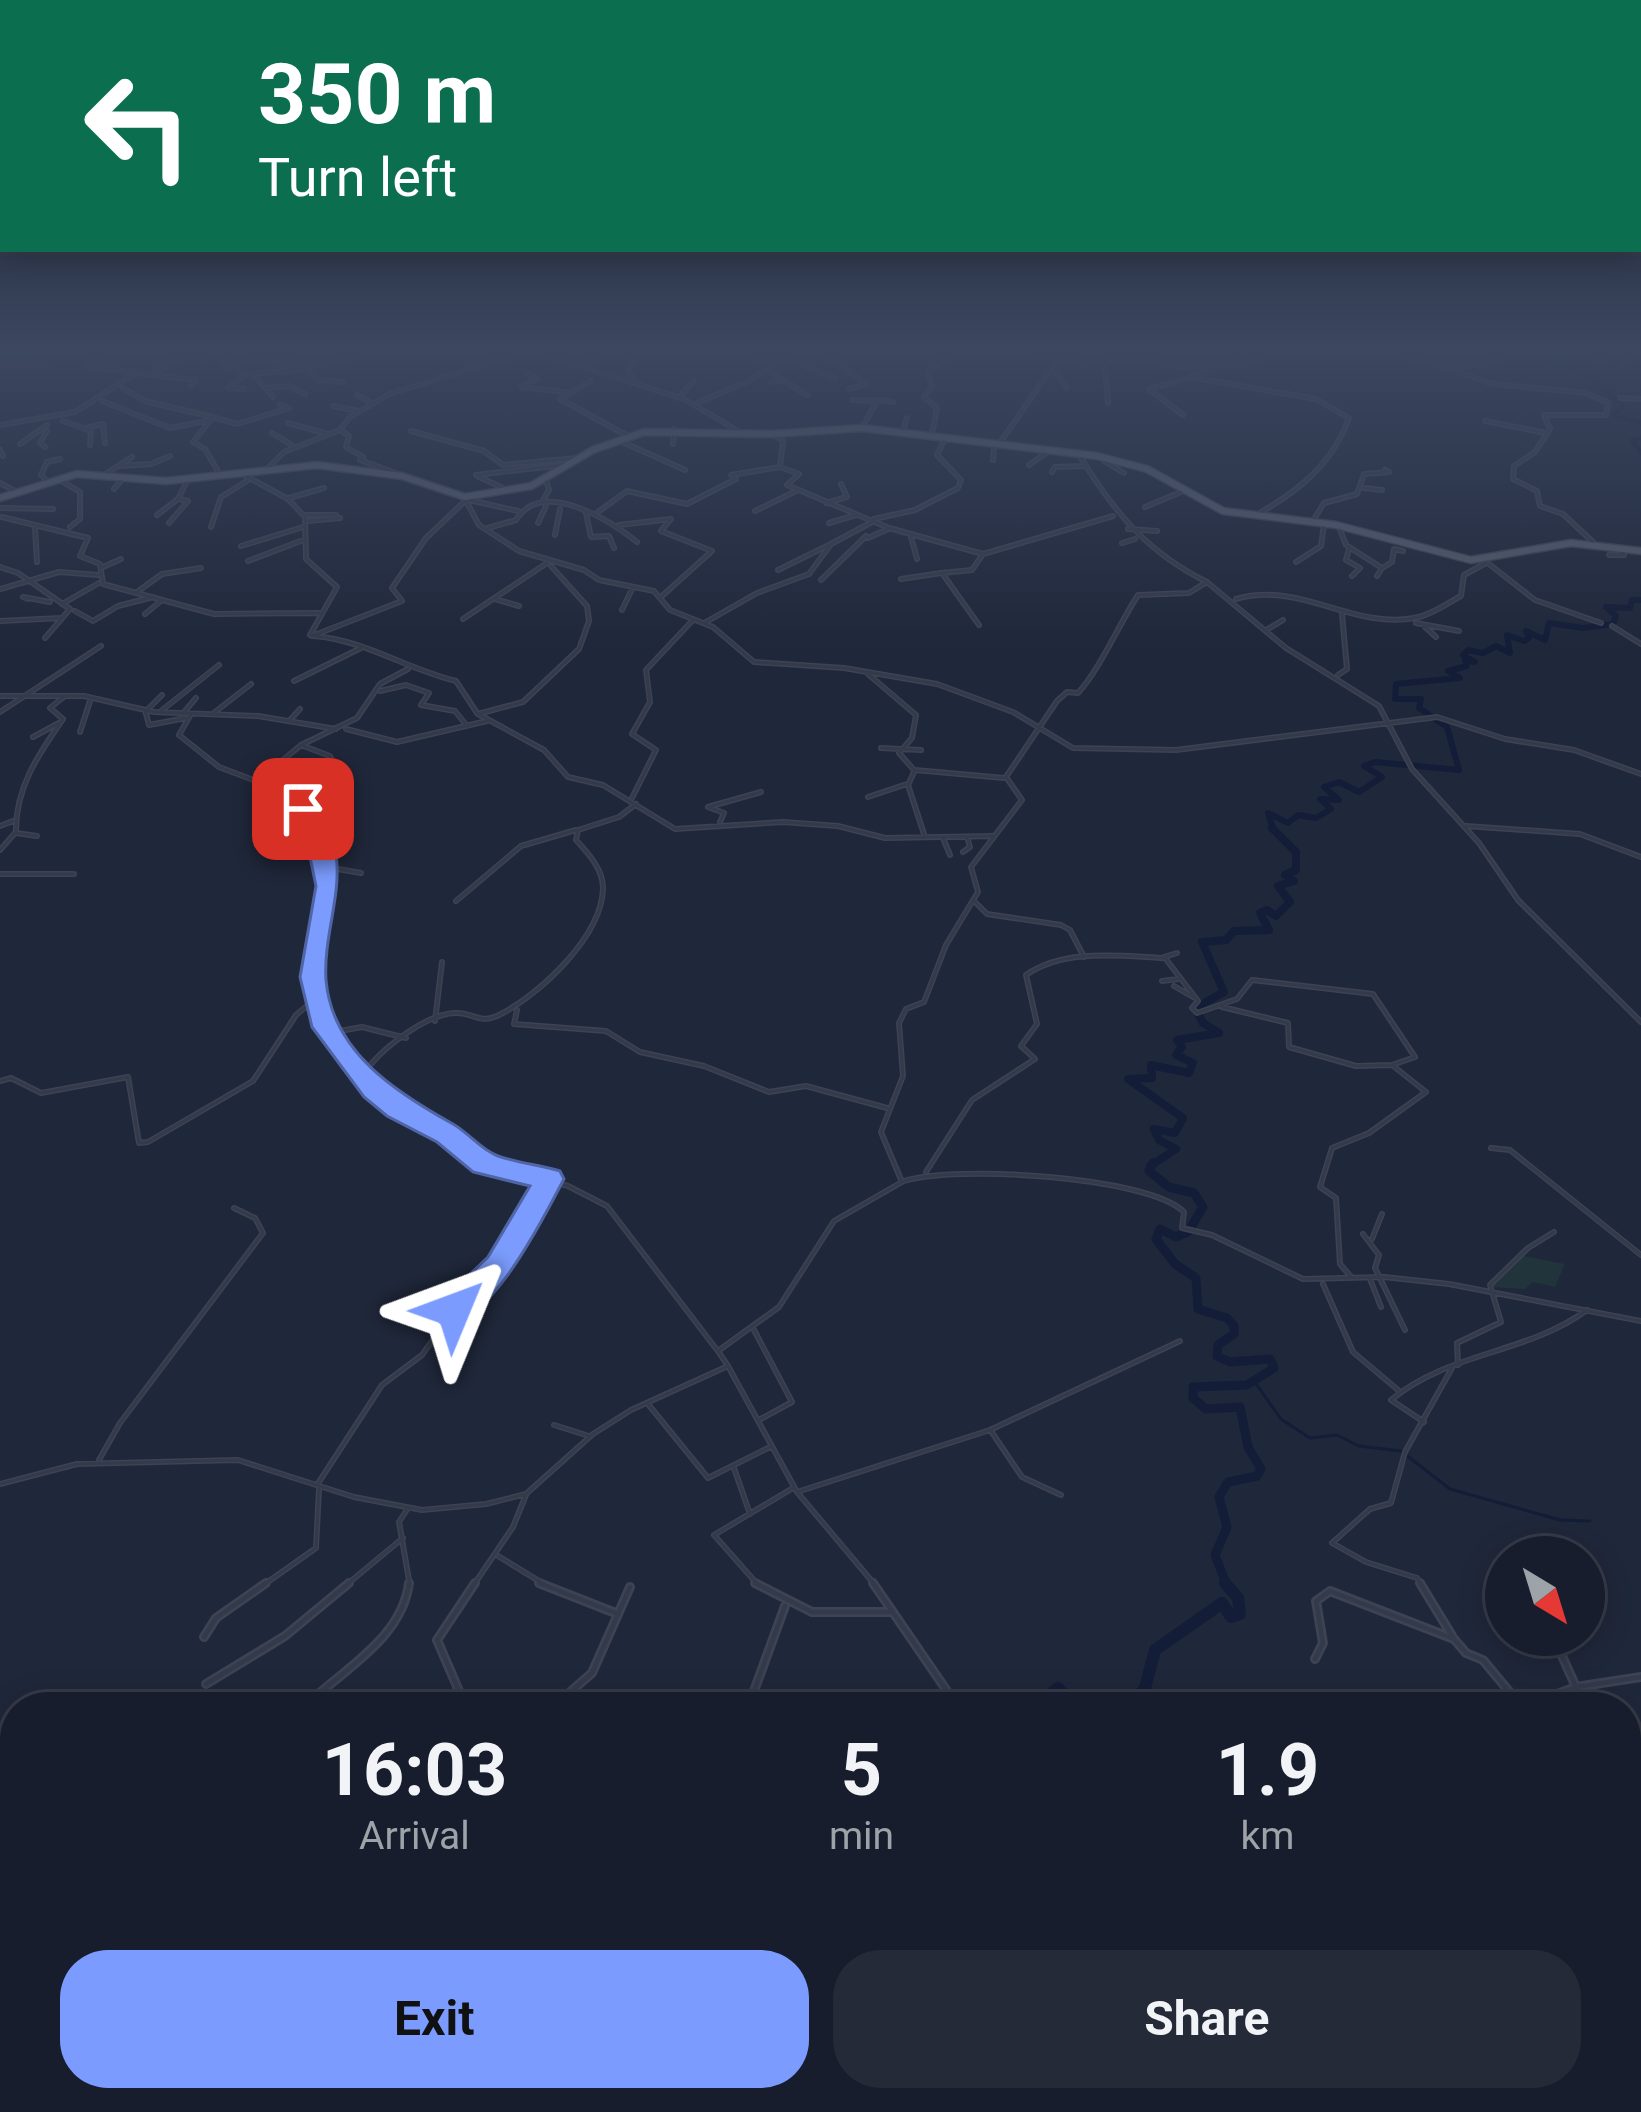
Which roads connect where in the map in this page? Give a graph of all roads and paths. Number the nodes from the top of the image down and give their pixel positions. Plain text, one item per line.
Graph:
1 (0, 450) edge
2 (206, 450) edge
3 (295, 450) edge
4 (349, 450) edge
5 (479, 450) edge
6 (597, 450) edge
7 (640, 450) edge
8 (782, 450) edge
9 (940, 450) edge
10 (995, 450) edge
11 (1050, 450) edge
12 (1062, 450) edge
13 (1334, 450) edge
14 (1537, 450) edge
15 (1078, 452) junction
16 (3, 456) dead end
17 (170, 456) dead end
18 (1097, 456) junction
19 (132, 457) dead end
20 (579, 458) junction
21 (60, 459) dead end
22 (993, 460) dead end
23 (566, 465) junction
24 (118, 466) junction
25 (1029, 466) dead end
26 (1086, 466) junction
27 (780, 467) junction
28 (268, 468) junction
29 (139, 469) dead end
30 (686, 470) dead end
31 (1385, 470) dead end
32 (238, 472) junction
33 (1052, 472) dead end
34 (1124, 473) dead end
35 (105, 474) junction
36 (220, 475) junction
37 (399, 475) junction
38 (124, 477) junction
39 (56, 478) junction
40 (136, 478) junction
41 (187, 479) junction
42 (46, 480) junction
43 (248, 480) junction
44 (546, 480) junction
45 (0, 483) edge
46 (841, 484) dead end
47 (324, 488) dead end
48 (1361, 488) junction
49 (114, 489) dead end
50 (1382, 490) dead end
51 (15, 491) junction
52 (512, 491) junction
53 (797, 491) junction
54 (1181, 492) junction
55 (0, 497) edge
56 (178, 499) junction
57 (287, 499) junction
58 (465, 499) junction
59 (541, 503) junction
60 (825, 503) junction
61 (547, 505) junction
62 (561, 507) junction
63 (0, 508) edge
64 (1144, 508) dead end
65 (53, 509) dead end
66 (520, 511) junction
67 (586, 511) junction
68 (598, 512) junction
69 (755, 512) dead end
70 (857, 514) junction
71 (157, 515) dead end
72 (304, 515) junction
73 (1258, 515) junction
74 (1114, 516) junction
75 (0, 518) edge
76 (873, 519) junction
77 (1306, 521) junction
78 (1324, 522) junction
79 (169, 523) dead end
80 (538, 523) dead end
81 (829, 523) dead end
82 (305, 524) junction
83 (619, 525) junction
84 (1339, 525) junction
85 (34, 527) junction
86 (70, 527) junction
87 (211, 527) dead end
88 (889, 528) junction
89 (486, 529) junction
90 (1126, 529) junction
91 (1157, 531) dead end
92 (555, 535) dead end
93 (911, 535) junction
94 (1136, 538) junction
95 (308, 539) junction
96 (637, 542) dead end
97 (832, 543) junction
98 (1122, 543) dead end
99 (241, 546) dead end
100 (1350, 547) junction
101 (1597, 547) junction
102 (614, 548) dead end
103 (1619, 548) junction
104 (1403, 550) dead end
105 (1641, 551) edge
106 (983, 554) junction
107 (1609, 554) dead end
108 (913, 558) dead end
109 (122, 560) dead end
110 (248, 561) dead end
111 (37, 562) dead end
112 (1296, 562) dead end
113 (1484, 562) junction
114 (550, 563) junction
115 (0, 567) edge
116 (102, 567) junction
117 (201, 568) dead end
118 (1382, 568) junction
119 (778, 570) dead end
120 (943, 573) junction
121 (100, 575) junction
122 (809, 576) dead end
123 (1352, 576) dead end
124 (1377, 577) dead end
125 (901, 579) dead end
126 (27, 581) junction
127 (1207, 582) junction
128 (99, 583) junction
129 (634, 585) junction
130 (0, 589) edge
131 (137, 592) junction
132 (155, 597) junction
133 (28, 598) dead end
134 (660, 598) junction
135 (164, 599) junction
136 (493, 599) junction
137 (1234, 600) junction
138 (52, 602) junction
139 (61, 605) junction
140 (519, 606) dead end
141 (70, 609) junction
142 (622, 610) dead end
143 (1342, 612) junction
144 (319, 613) junction
145 (145, 614) dead end
146 (63, 618) junction
147 (1406, 618) junction
148 (463, 619) dead end
149 (693, 619) junction
150 (1283, 620) dead end
151 (0, 621) edge
152 (704, 623) junction
153 (1416, 623) junction
154 (1600, 623) dead end
155 (980, 625) dead end
156 (1612, 626) dead end
157 (1266, 630) junction
158 (1460, 631) dead end
159 (312, 636) junction
160 (1436, 637) dead end
161 (46, 638) dead end
162 (1641, 644) edge
163 (101, 646) dead end
164 (363, 647) junction
165 (1105, 650) junction
166 (1109, 659) dead end
167 (219, 665) dead end
168 (408, 669) junction
169 (869, 673) junction
170 (1336, 676) junction
171 (294, 681) dead end
172 (251, 684) dead end
173 (377, 692) junction
174 (162, 694) dead end
175 (67, 695) junction
176 (12, 696) junction
177 (0, 697) edge
178 (196, 698) dead end
179 (91, 700) junction
180 (300, 709) dead end
181 (146, 710) junction
182 (0, 712) edge
183 (160, 712) junction
184 (214, 713) junction
185 (478, 714) junction
186 (186, 715) junction
187 (289, 722) junction
188 (487, 722) junction
189 (1391, 722) junction
190 (61, 723) junction
191 (467, 728) junction
192 (1039, 728) junction
193 (340, 729) junction
194 (80, 732) dead end
195 (33, 737) dead end
196 (302, 745) junction
197 (881, 748) dead end
198 (900, 750) junction
199 (921, 750) dead end
200 (915, 770) junction
201 (1641, 775) edge
202 (1006, 778) junction
203 (258, 781) junction
204 (909, 786) junction
205 (761, 792) dead end
206 (868, 796) dead end
207 (297, 802) junction
208 (634, 802) junction
209 (15, 820) junction
210 (719, 824) junction
211 (0, 826) edge
212 (1464, 826) junction
213 (578, 830) junction
214 (16, 832) junction
215 (37, 836) dead end
216 (967, 836) junction
217 (996, 836) junction
218 (943, 837) junction
219 (925, 838) junction
220 (964, 849) dead end
221 (0, 850) edge
222 (950, 855) dead end
223 (1641, 857) edge
224 (324, 866) junction
225 (361, 873) dead end
226 (0, 874) edge
227 (74, 874) dead end
228 (974, 899) junction
229 (456, 901) dead end
230 (1168, 946) dead end
231 (1084, 958) junction
232 (1162, 958) junction
233 (442, 962) dead end
234 (1162, 981) dead end
235 (1177, 983) junction
236 (1196, 999) junction
237 (315, 1000) junction
238 (1220, 1007) junction
239 (518, 1008) junction
240 (435, 1022) junction
241 (1641, 1022) edge
242 (330, 1031) junction
243 (408, 1039) junction
244 (1392, 1065) junction
245 (363, 1076) junction
246 (0, 1082) edge
247 (887, 1108) junction
248 (1491, 1148) dead end
249 (926, 1172) junction
250 (550, 1179) junction
251 (902, 1182) junction
252 (234, 1208) dead end
253 (1382, 1214) dead end
254 (1554, 1232) dead end
255 (1363, 1234) dead end
256 (1372, 1239) junction
257 (1641, 1255) edge
258 (1369, 1277) junction
259 (1381, 1277) junction
260 (1352, 1278) junction
261 (1326, 1281) junction
262 (1492, 1289) junction
263 (1381, 1307) dead end
264 (1588, 1309) junction
265 (1641, 1321) edge
266 (753, 1328) junction
267 (1406, 1330) dead end
268 (1180, 1341) dead end
269 (718, 1351) junction
270 (728, 1366) junction
271 (1456, 1367) junction
272 (1400, 1391) junction
273 (647, 1402) junction
274 (758, 1421) junction
275 (1425, 1424) junction
276 (554, 1425) dead end
277 (990, 1430) junction
278 (591, 1436) junction
279 (772, 1446) junction
280 (98, 1462) junction
281 (733, 1466) junction
282 (0, 1484) edge
283 (317, 1487) junction
284 (796, 1489) junction
285 (526, 1494) junction
286 (1061, 1495) dead end
287 (408, 1507) junction
288 (749, 1514) junction
289 (404, 1537) junction
290 (495, 1554) junction
291 (630, 1587) dead end
292 (785, 1604) junction
293 (893, 1612) junction
294 (620, 1615) junction
295 (204, 1636) dead end
296 (1454, 1639) junction
297 (1562, 1656) edge
298 (1315, 1659) dead end
299 (1641, 1677) edge
300 (206, 1684) dead end
301 (1576, 1687) junction
302 (320, 1692) edge
303 (460, 1692) edge
304 (576, 1692) edge
305 (754, 1692) edge
306 (948, 1692) edge
307 (1510, 1692) edge
308 (1562, 1692) edge

1 - 16 street
2 - 36 street
3 - 28 street
4 - 37 street
5 - 20 street
6 - 20 main road
7 - 30 street
8 - 27 street
9 - 76 street
10 - 22 street
11 - 25 street
12 - 15 main road
13 - 73 street
14 - 101 street
15 - 18 main road
15 - 26 street
17 - 24 street
18 - 34 street
18 - 54 main road
19 - 24 street
20 - 23 main road
21 - 42 street
23 - 44 main road
23 - 52 street
24 - 35 street
26 - 33 street
26 - 74 street
27 - 53 street
27 - 68 street
28 - 32 main road
28 - 37 main road
29 - 40 street
31 - 48 street
32 - 36 main road
32 - 43 street
35 - 38 main road
35 - 39 main road
36 - 41 main road
37 - 58 main road
38 - 40 main road
38 - 49 street
39 - 42 main road
39 - 86 street
40 - 41 main road
41 - 56 street
42 - 51 main road
43 - 57 street
43 - 87 street
44 - 52 main road
44 - 59 street
45 - 51 street
46 - 60 street
47 - 57 street
48 - 50 street
48 - 77 street
51 - 55 main road
52 - 58 main road
53 - 60 street
53 - 69 street
54 - 64 street
54 - 73 main road
56 - 71 street
56 - 79 street
57 - 72 street
58 - 66 street
58 - 89 street
58 - 159 street
59 - 61 street
59 - 66 street
60 - 70 street
61 - 62 street
61 - 80 street
62 - 67 street
62 - 92 street
63 - 65 street
66 - 89 street
67 - 68 street
67 - 102 street
68 - 83 street
70 - 76 street
70 - 81 street
72 - 82 street
72 - 82 street
73 - 77 main road
74 - 90 street
74 - 106 street
75 - 85 street
76 - 88 street
76 - 97 street
77 - 78 main road
78 - 84 main road
78 - 112 street
82 - 95 street
82 - 99 street
83 - 96 street
83 - 134 street
84 - 100 street
84 - 113 main road
85 - 86 street
85 - 111 street
86 - 116 street
88 - 93 street
88 - 122 street
89 - 114 street
90 - 91 street
90 - 94 street
93 - 106 street
93 - 108 street
94 - 98 street
94 - 127 street
95 - 110 street
95 - 144 street
97 - 119 street
97 - 152 street
100 - 118 street
100 - 123 street
101 - 103 main road
101 - 113 main road
103 - 105 main road
103 - 107 street
104 - 118 street
106 - 120 street
109 - 116 street
113 - 147 street
113 - 154 street
114 - 129 street
114 - 136 street
114 - 185 street
115 - 126 street
116 - 121 street
117 - 131 street
118 - 124 street
120 - 125 street
120 - 155 street
121 - 126 street
121 - 128 street
126 - 130 street
126 - 138 street
127 - 137 street
127 - 165 street
128 - 131 street
128 - 139 street
129 - 134 street
129 - 142 street
131 - 132 street
132 - 135 street
132 - 141 street
133 - 138 street
134 - 149 street
135 - 144 street
135 - 145 street
136 - 140 street
136 - 148 street
137 - 143 street
137 - 157 street
138 - 139 street
139 - 141 street
141 - 146 street
143 - 147 street
143 - 170 street
144 - 159 street
146 - 151 street
146 - 161 street
147 - 153 street
149 - 152 street
149 - 208 street
150 - 157 street
152 - 169 street
153 - 158 street
153 - 160 street
156 - 162 street
157 - 170 street
159 - 164 street
163 - 176 street
164 - 168 street
164 - 171 street
165 - 166 street
165 - 192 street
167 - 183 street
168 - 173 street
168 - 185 street
169 - 192 street
169 - 198 street
170 - 189 street
172 - 184 street
173 - 191 street
173 - 193 street
174 - 181 street
175 - 176 street
175 - 179 street
175 - 190 street
176 - 177 street
176 - 182 street
178 - 186 street
179 - 181 street
179 - 194 street
180 - 187 street
181 - 183 street
181 - 186 street
183 - 186 street
184 - 186 street
184 - 187 street
185 - 188 street
186 - 203 street
187 - 193 street
188 - 191 street
188 - 208 street
189 - 192 street
189 - 201 street
189 - 212 street
190 - 195 street
190 - 209 street
191 - 193 street
192 - 202 street
193 - 196 street
196 - 203 street
196 - 207 street
197 - 198 street
198 - 199 street
198 - 200 street
200 - 202 street
200 - 204 street
202 - 217 street
203 - 207 street
204 - 206 street
204 - 219 street
205 - 210 street
207 - 224 street
208 - 210 street
208 - 213 street
209 - 211 street
209 - 214 street
210 - 219 street
212 - 223 street
212 - 241 street
213 - 229 street
213 - 239 street
214 - 215 street
214 - 221 street
216 - 217 street
216 - 218 street
216 - 220 street
217 - 228 street
218 - 219 street
218 - 222 street
224 - 225 street
224 - 237 street
226 - 227 street
228 - 231 street
228 - 247 street
230 - 232 street
231 - 232 street
231 - 249 street
232 - 235 street
233 - 240 street
234 - 235 street
235 - 236 street
235 - 236 street
236 - 238 street
237 - 242 street
237 - 246 street
238 - 244 street
238 - 244 street
239 - 240 street
239 - 247 street
240 - 243 street
242 - 243 street
242 - 245 street
243 - 245 street
244 - 260 street
245 - 250 street
247 - 251 street
248 - 257 street
249 - 251 street
249 - 261 street
250 - 269 street
250 - 283 street
251 - 266 street
252 - 280 street
253 - 256 street
254 - 262 street
255 - 256 street
256 - 259 street
258 - 259 street
258 - 260 street
258 - 263 street
259 - 262 street
259 - 267 street
260 - 261 street
261 - 272 street
262 - 264 street
262 - 271 street
264 - 265 street
264 - 271 street
266 - 269 street
266 - 274 street
268 - 277 street
269 - 270 street
270 - 273 street
270 - 274 street
271 - 272 street
271 - 275 street
272 - 275 street
273 - 278 street
273 - 281 street
274 - 279 street
275 - 296 street
276 - 278 street
277 - 284 street
277 - 286 street
278 - 285 street
279 - 281 street
279 - 284 street
280 - 282 street
280 - 283 street
281 - 288 street
283 - 287 street
283 - 295 street
284 - 288 street
284 - 293 street
285 - 287 street
285 - 290 street
287 - 289 street
288 - 292 street
289 - 300 street
289 - 302 street
290 - 294 street
290 - 303 street
291 - 294 street
292 - 293 street
292 - 305 street
293 - 306 street
294 - 304 street
296 - 298 street
296 - 307 street
297 - 301 street
299 - 301 street
301 - 308 street

